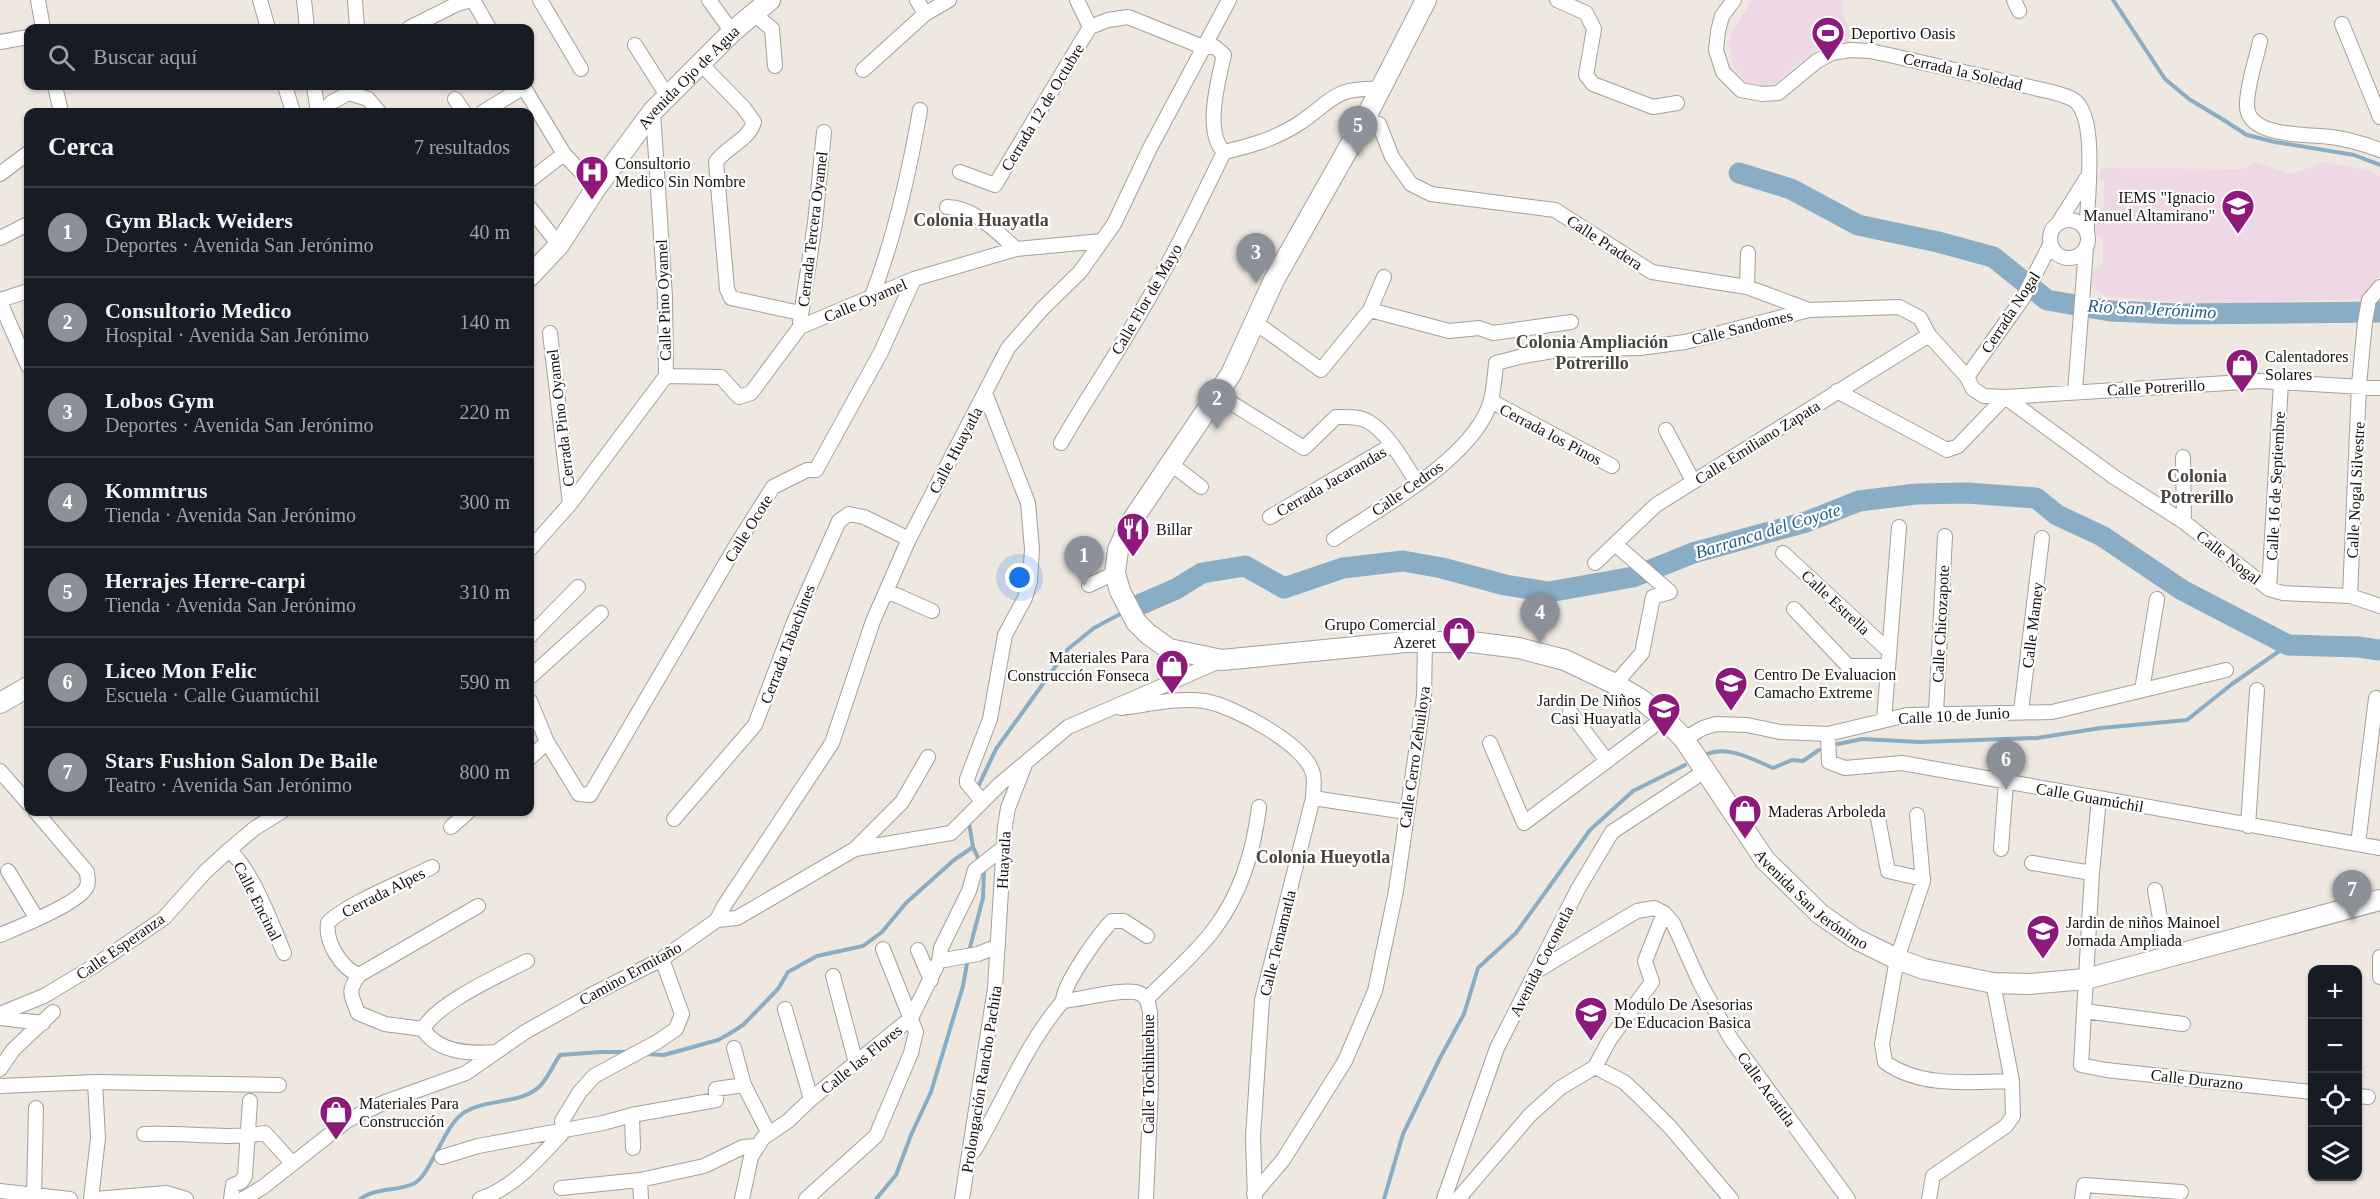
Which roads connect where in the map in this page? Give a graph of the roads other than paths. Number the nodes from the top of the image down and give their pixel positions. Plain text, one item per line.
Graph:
1 (38, 0) edge
2 (260, 0) edge
3 (303, 0) edge
4 (355, 0) edge
5 (472, 0) edge
6 (540, 0) edge
7 (709, 0) edge
8 (917, 0) edge
9 (949, 0) edge
10 (1077, 0) edge
11 (1229, 0) edge
12 (1426, 0) edge
13 (1557, 0) edge
14 (1734, 0) edge
15 (457, 2) edge
16 (765, 4) edge
17 (925, 14) junction
18 (42, 24) edge
19 (267, 24) edge
20 (306, 24) edge
21 (357, 24) edge
22 (416, 24) edge
23 (487, 24) edge
24 (2342, 24) dead end
25 (1090, 27) junction
26 (732, 32) junction
27 (24, 38) edge
28 (2260, 41) dead end
29 (0, 42) edge
30 (635, 45) dead end
31 (1203, 47) junction
32 (701, 64) junction
33 (775, 66) dead end
34 (581, 69) dead end
35 (863, 70) dead end
36 (1380, 89) junction
37 (56, 90) edge
38 (286, 90) edge
39 (315, 90) edge
40 (350, 90) edge
41 (353, 90) edge
42 (518, 90) edge
43 (526, 90) edge
44 (668, 97) junction
45 (455, 99) dead end
46 (1677, 103) dead end
47 (60, 108) edge
48 (291, 108) edge
49 (317, 108) edge
50 (327, 108) edge
51 (376, 108) edge
52 (461, 108) edge
53 (489, 108) edge
54 (920, 110) dead end
55 (653, 111) junction
56 (2380, 117) edge
57 (1365, 119) junction
58 (824, 132) dead end
59 (2380, 150) edge
60 (1224, 152) junction
61 (564, 154) junction
62 (24, 156) edge
63 (960, 172) dead end
64 (0, 174) edge
65 (534, 177) edge
66 (2088, 178) junction
67 (596, 188) junction
68 (947, 207) dead end
69 (534, 213) edge
70 (2059, 222) junction
71 (24, 226) edge
72 (2087, 232) junction
73 (0, 238) edge
74 (1102, 241) junction
75 (559, 245) junction
76 (2050, 245) junction
77 (2086, 248) junction
78 (1016, 249) junction
79 (1748, 253) dead end
80 (534, 272) edge
81 (1384, 277) dead end
82 (914, 279) junction
83 (1747, 286) junction
84 (2380, 286) edge
85 (24, 292) edge
86 (872, 296) junction
87 (0, 301) edge
88 (1370, 310) junction
89 (1809, 310) junction
90 (800, 320) junction
91 (1571, 322) dead end
92 (1256, 323) junction
93 (549, 333) dead end
94 (1929, 335) junction
95 (24, 357) edge
96 (1496, 363) joint
97 (666, 376) junction
98 (1967, 377) junction
99 (2281, 382) junction
100 (2359, 385) junction
101 (2380, 388) edge
102 (1837, 391) junction
103 (2075, 392) junction
104 (985, 393) junction
105 (1217, 394) junction
106 (2005, 397) junction
107 (1491, 401) junction
108 (1666, 430) dead end
109 (1060, 443) dead end
110 (1392, 445) junction
111 (2183, 457) dead end
112 (1171, 464) junction
113 (1612, 466) dead end
114 (1694, 481) junction
115 (1417, 483) junction
116 (1201, 487) dead end
117 (570, 504) junction
118 (1270, 517) dead end
119 (2184, 522) junction
120 (1899, 527) dead end
121 (1945, 536) dead end
122 (2042, 538) dead end
123 (909, 539) junction
124 (1334, 539) dead end
125 (534, 544) edge
126 (1617, 545) junction
127 (1783, 553) dead end
128 (1595, 563) dead end
129 (1115, 573) junction
130 (1089, 585) dead end
131 (578, 587) dead end
132 (2269, 589) junction
133 (887, 591) junction
134 (2350, 596) junction
135 (2157, 599) dead end
136 (2380, 606) edge
137 (1794, 609) dead end
138 (932, 611) dead end
139 (601, 613) dead end
140 (534, 632) edge
141 (1425, 642) junction
142 (1889, 651) junction
143 (1222, 660) junction
144 (1888, 666) junction
145 (2226, 670) dead end
146 (534, 673) edge
147 (1615, 684) junction
148 (24, 689) edge
149 (2142, 690) junction
150 (2257, 690) dead end
151 (2376, 698) dead end
152 (0, 703) edge
153 (1110, 710) junction
154 (534, 711) edge
155 (2021, 711) junction
156 (1570, 712) dead end
157 (1936, 713) junction
158 (1664, 718) junction
159 (1884, 720) junction
160 (1828, 734) junction
161 (1684, 739) junction
162 (547, 742) junction
163 (1490, 743) dead end
164 (534, 754) edge
165 (928, 757) dead end
166 (1607, 761) junction
167 (1024, 765) junction
168 (0, 771) edge
169 (1705, 771) junction
170 (2006, 782) junction
171 (24, 798) edge
172 (1312, 798) junction
173 (2099, 798) junction
174 (982, 801) junction
175 (1259, 807) dead end
176 (1406, 812) junction
177 (1877, 813) dead end
178 (1917, 815) dead end
179 (39, 816) edge
180 (276, 816) edge
181 (463, 816) edge
182 (674, 819) dead end
183 (2248, 826) junction
184 (451, 827) dead end
185 (2358, 844) junction
186 (1003, 848) junction
187 (2380, 848) edge
188 (855, 849) junction
189 (2001, 849) dead end
190 (229, 850) junction
191 (2032, 863) dead end
192 (432, 867) dead end
193 (8, 871) dead end
194 (2092, 873) junction
195 (1923, 879) junction
196 (2156, 890) dead end
197 (2380, 900) edge
198 (478, 906) dead end
199 (1664, 913) junction
200 (37, 919) junction
201 (717, 920) junction
202 (0, 935) edge
203 (1147, 936) dead end
204 (883, 949) dead end
205 (918, 950) dead end
206 (998, 952) junction
207 (284, 953) dead end
208 (2380, 957) edge
209 (2167, 958) junction
210 (662, 959) junction
211 (1897, 959) junction
212 (527, 961) dead end
213 (939, 961) junction
214 (1535, 972) junction
215 (359, 975) junction
216 (833, 976) dead end
217 (2379, 977) edge
218 (2086, 979) junction
219 (931, 980) junction
220 (1993, 983) junction
221 (1147, 999) junction
222 (1064, 1001) junction
223 (785, 1009) dead end
224 (2084, 1011) junction
225 (53, 1012) dead end
226 (0, 1016) edge
227 (911, 1018) junction
228 (43, 1023) junction
229 (2183, 1024) dead end
230 (423, 1029) junction
231 (734, 1048) dead end
232 (495, 1052) junction
233 (856, 1063) junction
234 (1595, 1067) junction
235 (0, 1069) edge
236 (2012, 1081) junction
237 (94, 1082) junction
238 (279, 1085) dead end
239 (744, 1085) junction
240 (0, 1086) edge
241 (2308, 1091) edge
242 (811, 1099) junction
243 (250, 1101) dead end
244 (36, 1108) dead end
245 (632, 1115) junction
246 (566, 1130) junction
247 (144, 1134) dead end
248 (769, 1134) junction
249 (248, 1136) junction
250 (756, 1146) junction
251 (633, 1148) dead end
252 (442, 1157) dead end
253 (970, 1158) junction
254 (292, 1163) junction
255 (640, 1180) junction
256 (561, 1188) dead end
257 (0, 1191) edge
258 (2083, 1192) edge
259 (2181, 1192) dead end
260 (34, 1197) junction
261 (1255, 1197) edge
262 (70, 1199) edge
263 (93, 1199) edge
264 (186, 1199) edge
265 (231, 1199) edge
266 (243, 1199) edge
267 (480, 1199) edge
268 (641, 1199) edge
269 (742, 1199) edge
270 (806, 1199) edge
271 (962, 1199) edge
272 (1146, 1199) edge
273 (1444, 1199) edge
274 (1458, 1199) edge
275 (1731, 1199) edge
276 (1848, 1199) edge
277 (1929, 1199) edge

1 - 18 street
2 - 19 street
3 - 20 street
4 - 21 street
5 - 15 street
5 - 23 street
6 - 34 street
7 - 26 street
8 - 17 street
9 - 17 street
10 - 25 street
11 - 31 street, Calle Huayatla
12 - 36 main road
13 - 46 street
14 - 66 street, Cerrada la Soledad
15 - 22 street
16 - 26 main road, Avenida Ojo de Agua
16 - 33 street
17 - 35 street
24 - 56 street
25 - 31 street
25 - 63 street, Cerrada 12 de Octubre
26 - 32 main road, Avenida Ojo de Agua
27 - 29 street
28 - 59 street
30 - 44 street
31 - 60 street
31 - 74 street, Calle Huayatla
32 - 44 main road, Avenida Ojo de Agua
32 - 90 street
36 - 57 main road
36 - 60 street
37 - 47 street
38 - 48 street
39 - 49 street
40 - 50 street
41 - 51 street
42 - 53 street
43 - 61 street
44 - 55 main road, Avenida Ojo de Agua
45 - 52 street
54 - 86 street
55 - 67 main road, Avenida Ojo de Agua
55 - 97 street, Calle Pino Oyamel
57 - 83 street, Calle Pradera
57 - 92 main road
58 - 90 street, Cerrada Tercera Oyamel
60 - 109 street, Calle Flor de Mayo
61 - 65 street
61 - 67 street
62 - 64 street
66 - 70 street
66 - 72 street, Cerrada la Soledad
67 - 75 main road, Avenida Ojo de Agua
68 - 78 street
69 - 75 street
70 - 72 street
70 - 76 street
71 - 73 street
72 - 77 street
74 - 78 street, Calle Oyamel
74 - 104 street, Calle Huayatla
75 - 80 main road, Avenida Ojo de Agua
76 - 77 street
76 - 98 street, Cerrada Nogal
77 - 103 street
78 - 82 street, Calle Oyamel
79 - 83 street
81 - 88 street
82 - 86 street, Calle Oyamel
82 - 162 street, Calle Ocote
83 - 89 street, Calle Pradera
84 - 100 street, Calle Nogal Silvestre
85 - 87 street
86 - 90 street, Calle Oyamel
87 - 95 street
88 - 91 street
88 - 92 street
89 - 94 street
89 - 96 street, Calle Sandomes
90 - 97 street
92 - 105 main road
93 - 117 street, Cerrada Pino Oyamel
94 - 98 street
94 - 102 street, Calle Emiliano Zapata
96 - 107 street, Calle Cedros
97 - 117 street, Calle Pino Oyamel
98 - 106 street
99 - 100 street, Calle Potrerillo
99 - 103 street, Calle Potrerillo
99 - 132 street, Calle 16 de Septiembre
100 - 101 street, Calle Potrerillo
100 - 134 street, Calle Nogal Silvestre
102 - 106 street
102 - 114 street, Calle Emiliano Zapata
103 - 106 street, Calle Potrerillo
104 - 123 street, Calle Huayatla
104 - 174 street
105 - 110 street
105 - 112 main road
106 - 119 street, Calle Nogal
107 - 113 street, Cerrada los Pinos
107 - 115 street, Calle Cedros
108 - 114 street
110 - 115 street
110 - 118 street, Cerrada Jacarandas
111 - 119 street, Calle Nogal
112 - 116 street
112 - 129 main road
114 - 126 street, Calle Emiliano Zapata
115 - 124 street, Calle Cedros
117 - 125 street, Calle Pino Oyamel
119 - 132 street, Calle Nogal
120 - 142 street
121 - 157 street, Calle Chicozapote
122 - 155 street, Calle Mamey
123 - 133 street, Calle Huayatla
123 - 182 street, Cerrada Tabachines
126 - 128 street, Calle Emiliano Zapata
126 - 147 street
127 - 142 street, Calle Estrella
129 - 130 street
129 - 143 main road, Avenida San Jerónimo
131 - 140 street
132 - 134 street, Calle Nogal
133 - 138 street
133 - 201 street, Calle Huayatla
134 - 136 street, Calle Nogal
135 - 149 street
137 - 144 street
139 - 146 street
141 - 143 main road, Avenida San Jerónimo
141 - 147 main road, Avenida San Jerónimo
141 - 176 street, Calle Cerro Zehuiloya
142 - 144 street
143 - 153 street
144 - 159 street
145 - 149 street, Calle 10 de Junio
147 - 158 main road, Avenida San Jerónimo
148 - 152 main road
149 - 155 street, Calle 10 de Junio
150 - 183 street
151 - 185 street
153 - 167 street, Camino Ermitaño
153 - 172 street, Calle Temamatla
154 - 162 street
155 - 157 street, Calle 10 de Junio
156 - 166 street
157 - 159 street, Calle 10 de Junio
158 - 161 main road, Avenida San Jerónimo
158 - 166 street
159 - 160 street, Calle 10 de Junio
160 - 161 street, Calle 10 de Junio
160 - 170 street, Calle Guamúchil
161 - 169 main road, Avenida San Jerónimo
162 - 164 street
163 - 166 street
165 - 188 street
167 - 174 street, Camino Ermitaño
167 - 186 street, Huayatla
168 - 171 street
169 - 211 main road, Avenida San Jerónimo
169 - 214 street, Avenida Coconetla
170 - 173 street, Calle Guamúchil
170 - 189 street
172 - 176 street
172 - 261 street, Calle Temamatla
173 - 183 street, Calle Guamúchil
173 - 194 street
174 - 188 street, Camino Ermitaño
175 - 221 street
176 - 261 street, Calle Cerro Zehuiloya
177 - 195 street
178 - 195 street
179 - 200 street
180 - 190 street, Calle Esperanza
181 - 184 street
183 - 185 street, Calle Guamúchil
185 - 187 street, Calle Guamúchil
186 - 206 street, Huayatla
186 - 213 street, Calle las Flores
188 - 201 street, Camino Ermitaño
190 - 207 street, Calle Encinal
190 - 226 street, Calle Esperanza
191 - 194 street
192 - 215 street, Cerrada Alpes
193 - 200 street
194 - 218 street
195 - 211 street
196 - 209 street
197 - 209 main road, Avenida San Jerónimo
198 - 215 street
199 - 214 street
199 - 234 street
199 - 276 street, Calle Acatitla
200 - 202 street
201 - 210 street, Camino Ermitaño
203 - 222 street
204 - 227 street
205 - 219 street
206 - 213 street
206 - 253 street, Prolongación Rancho Pachita
208 - 217 street
209 - 218 main road, Avenida San Jerónimo
210 - 232 street, Camino Ermitaño
210 - 246 street
211 - 220 main road, Avenida San Jerónimo
211 - 236 street
212 - 230 street
213 - 219 street, Calle las Flores
214 - 273 street, Avenida Coconetla
215 - 230 street
216 - 233 street
218 - 220 main road, Avenida San Jerónimo
218 - 224 street
219 - 227 street, Calle las Flores
220 - 236 street
221 - 222 street, Calle Tochihuehue
221 - 272 street, Calle Tochihuehue
222 - 253 street
223 - 242 street
224 - 229 street
224 - 241 street, Calle Durazno
225 - 228 street
226 - 228 street, Calle Esperanza
227 - 233 street, Calle las Flores
227 - 270 street
228 - 235 street
230 - 232 street
231 - 239 street
232 - 254 street, Camino Ermitaño
233 - 242 street, Calle las Flores
234 - 274 street
234 - 275 street
236 - 277 street
237 - 238 street
237 - 240 street
237 - 263 street
239 - 245 street
239 - 248 street
242 - 248 street, Calle las Flores
243 - 249 street
244 - 260 street
245 - 246 street
245 - 251 street
246 - 252 street
246 - 267 street
247 - 249 street
248 - 250 street, Calle las Flores
249 - 254 street
249 - 265 street
250 - 255 street
250 - 269 street
253 - 271 street, Prolongación Rancho Pachita
254 - 266 street, Camino Ermitaño
255 - 256 street
255 - 268 street
257 - 260 street
258 - 259 street
260 - 262 street
263 - 264 street

